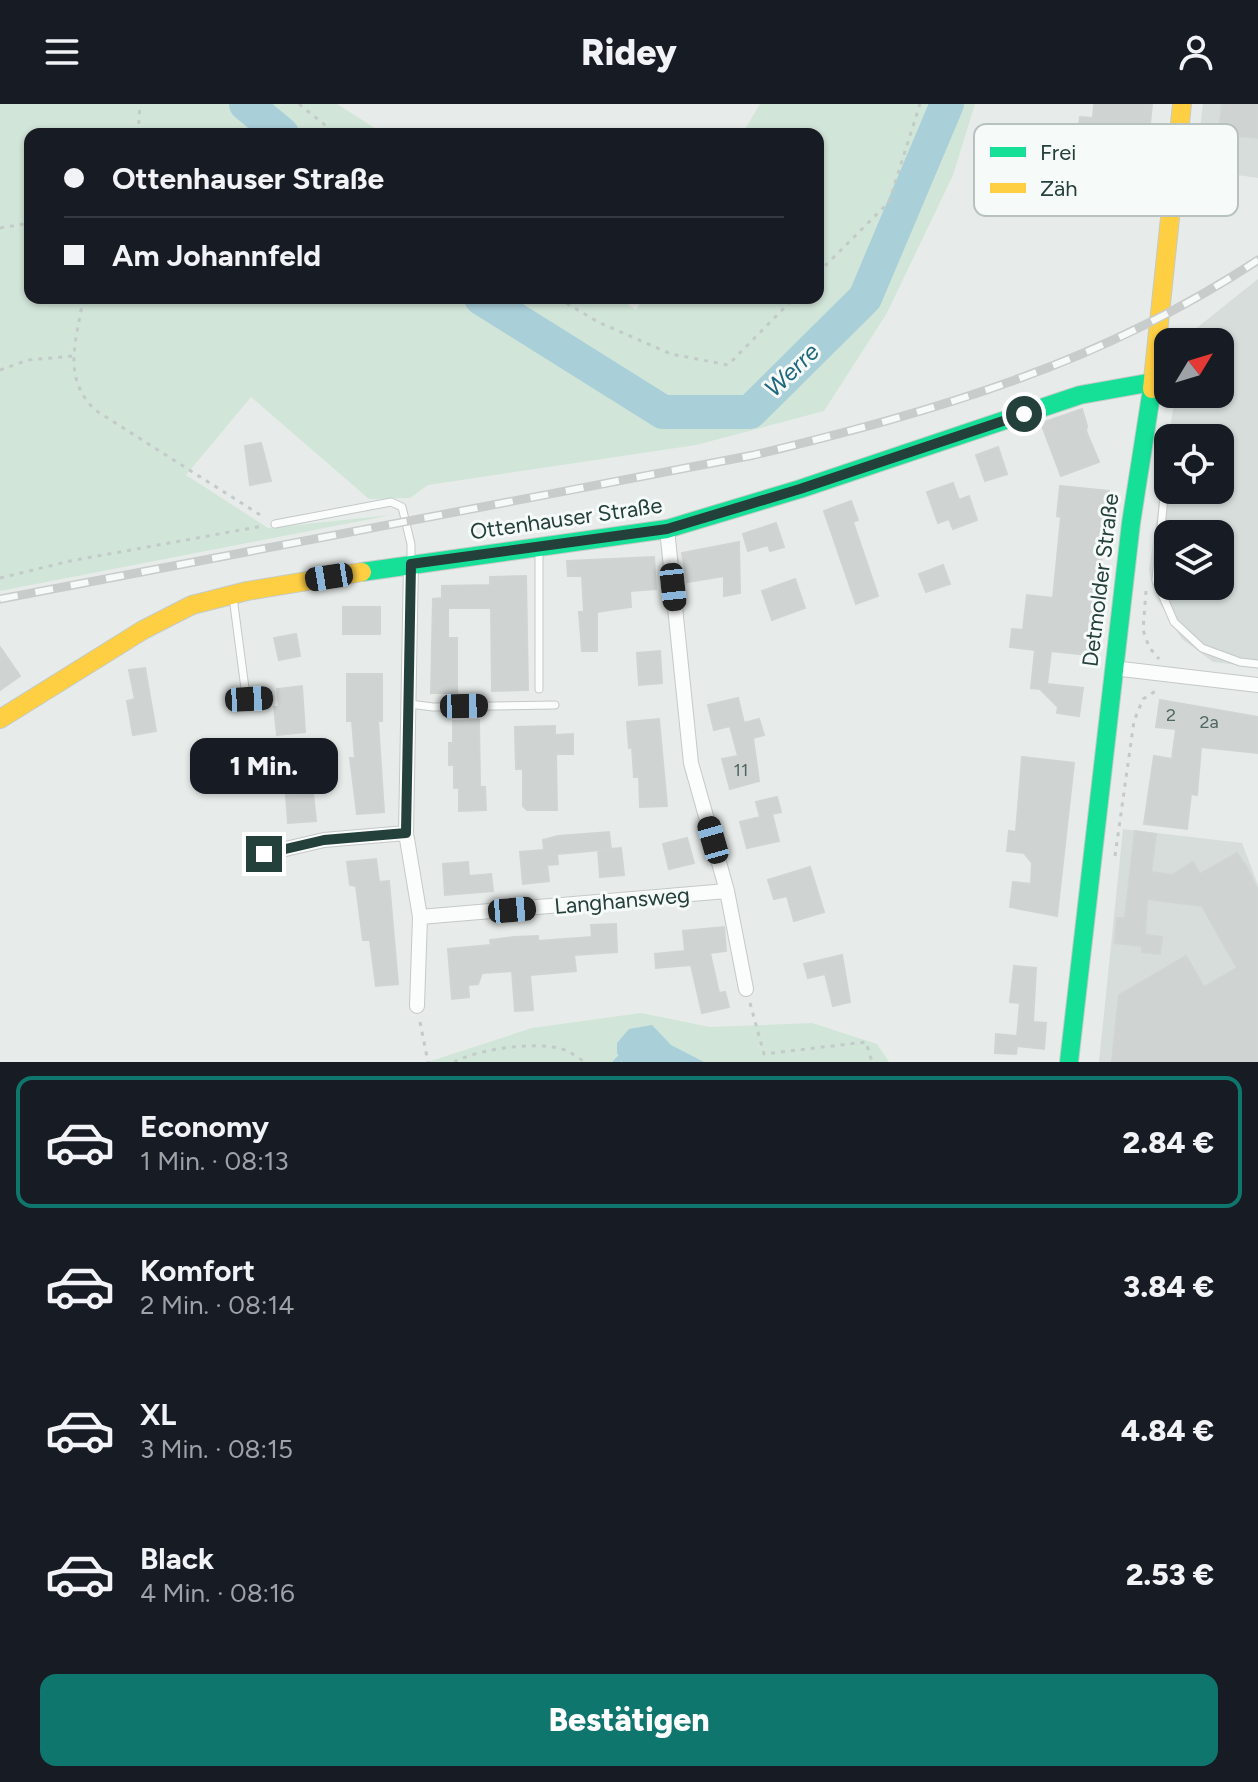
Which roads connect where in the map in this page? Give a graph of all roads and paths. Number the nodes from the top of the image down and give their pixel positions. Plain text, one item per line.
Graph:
1 (140, 104) edge
2 (299, 104) edge
3 (920, 104) edge
4 (1182, 104) edge
5 (1180, 124) edge
6 (138, 128) edge
7 (329, 128) edge
8 (1170, 216) edge
9 (24, 224) edge
10 (0, 228) edge
11 (824, 267) edge
12 (82, 304) edge
13 (568, 304) edge
14 (788, 304) edge
15 (75, 356) junction
16 (0, 370) edge
17 (1153, 382) junction
18 (1163, 504) edge
19 (275, 524) junction
20 (667, 529) junction
21 (539, 546) junction
22 (411, 564) junction
23 (0, 578) edge
24 (1146, 588) dead end
25 (232, 594) junction
26 (1258, 664) edge
27 (1113, 668) junction
28 (1158, 673) junction
29 (1258, 685) edge
30 (539, 689) dead end
31 (270, 698) dead end
32 (409, 704) junction
33 (555, 705) dead end
34 (0, 719) edge
35 (406, 833) junction
36 (264, 854) dead end
37 (1114, 860) dead end
38 (727, 891) junction
39 (420, 917) junction
40 (746, 989) joint
41 (417, 1006) joint
42 (428, 1062) edge
43 (454, 1062) edge
44 (585, 1062) edge
45 (872, 1062) edge
46 (1069, 1062) edge

1 - 6 path
2 - 7 path
3 - 11 path
4 - 5 street, Detmolder Straße
8 - 17 street, Detmolder Straße
9 - 10 path
12 - 15 path
13 - 14 path
15 - 16 path
15 - 19 path
17 - 20 street, Ottenhauser Straße
17 - 27 street, Detmolder Straße
18 - 26 lane
19 - 22 lane
19 - 23 path
20 - 21 street, Ottenhauser Straße
20 - 38 street
21 - 22 street, Ottenhauser Straße
21 - 30 lane
22 - 25 street, Ottenhauser Straße
22 - 32 street
24 - 28 path
25 - 31 lane
25 - 34 street, Ottenhauser Straße
27 - 28 street
27 - 46 street, Detmolder Straße
28 - 29 street
28 - 37 path
32 - 33 lane
32 - 35 street
35 - 36 street
35 - 39 street
38 - 39 street, Langhansweg
38 - 40 street
39 - 41 street
40 - 45 path
41 - 42 path
43 - 44 path

